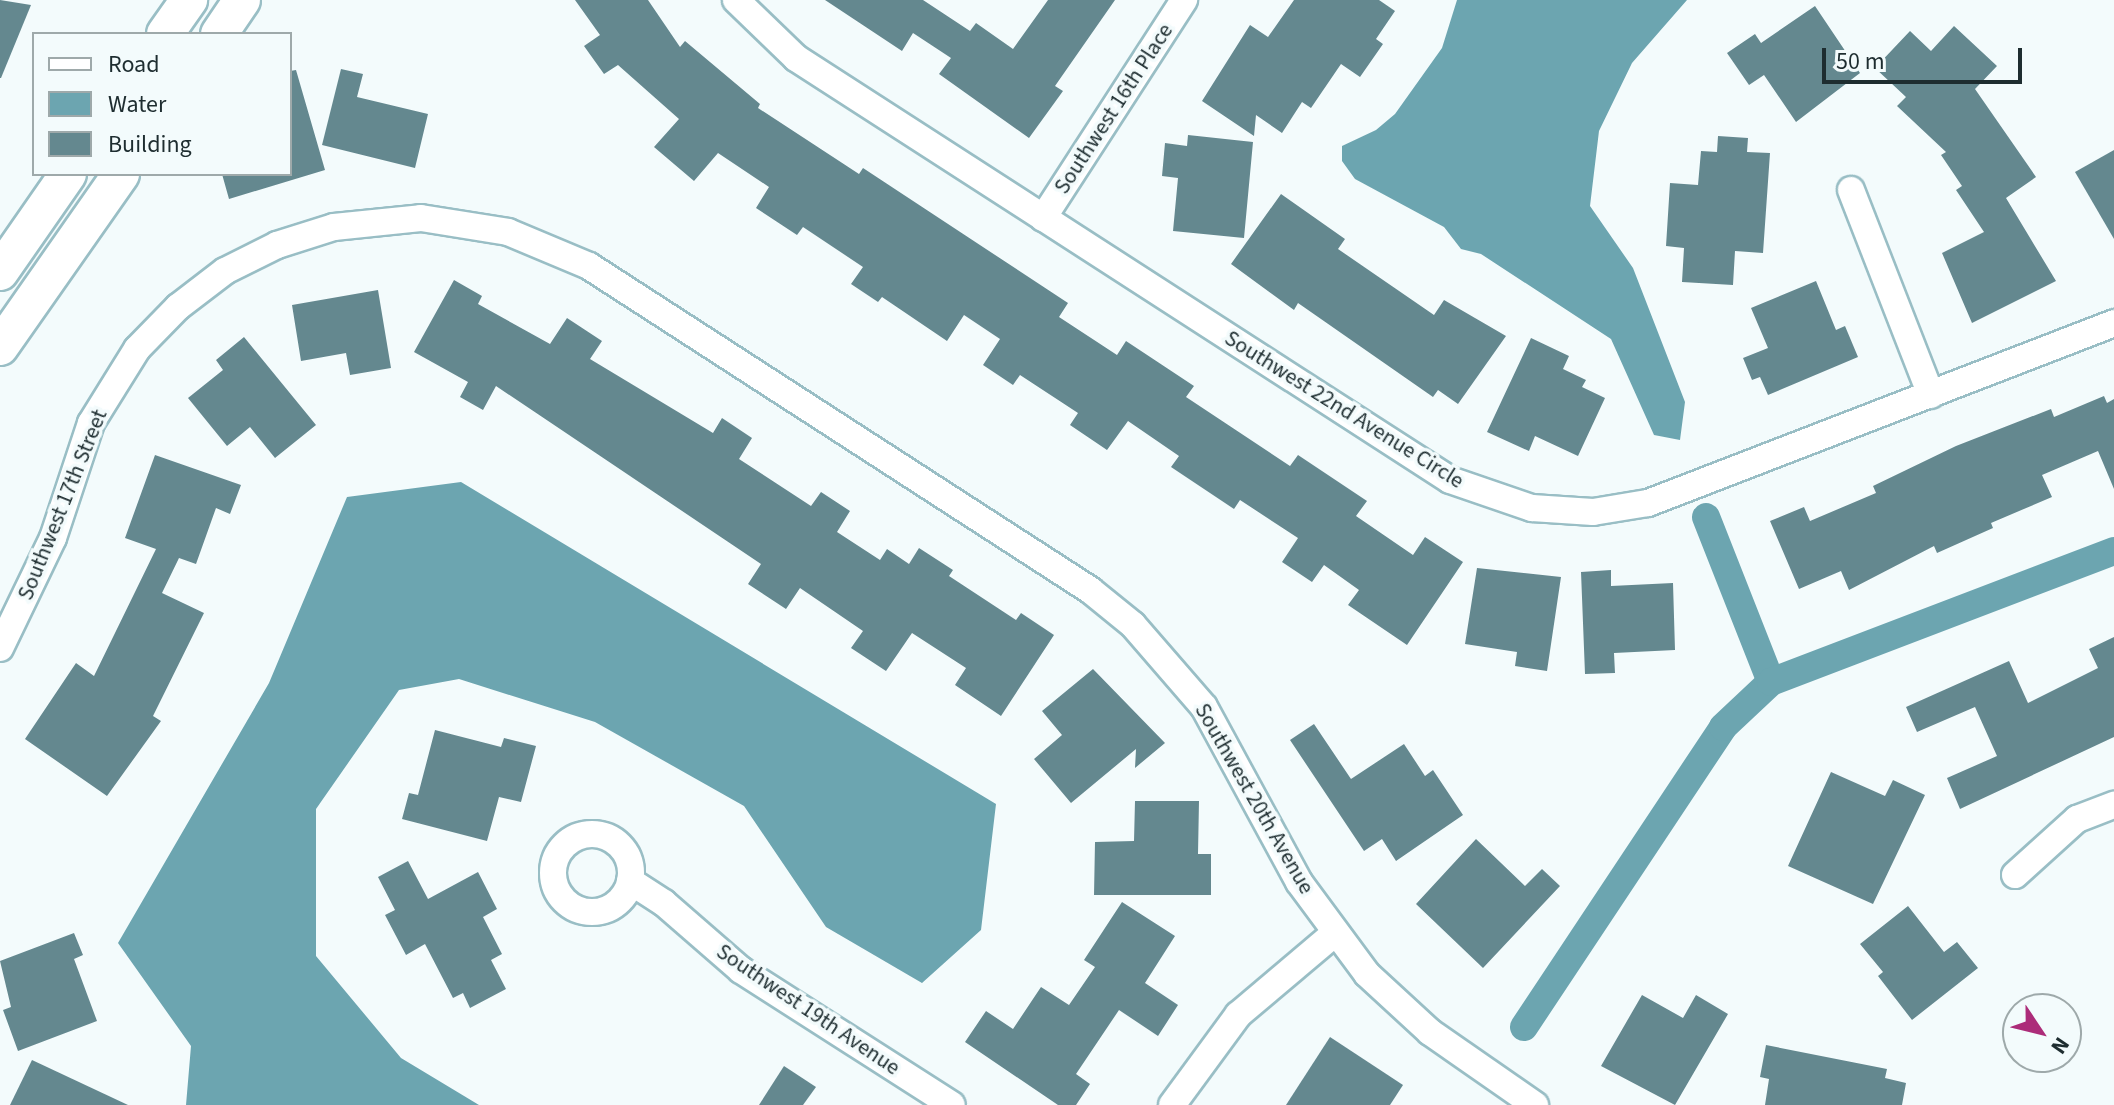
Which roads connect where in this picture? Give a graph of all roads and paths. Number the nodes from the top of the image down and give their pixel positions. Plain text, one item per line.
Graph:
1 (189, 0) edge
2 (242, 0) edge
3 (736, 0) edge
4 (1184, 0) edge
5 (166, 32) edge
6 (220, 32) edge
7 (67, 176) edge
8 (120, 176) edge
9 (1851, 190) dead end
10 (1043, 218) junction
11 (0, 272) edge
12 (2114, 323) edge
13 (0, 347) edge
14 (760, 376) joint
15 (1931, 395) junction
16 (0, 648) edge
17 (2114, 805) edge
18 (2015, 875) dead end
19 (630, 881) dead end
20 (1334, 934) junction
21 (1175, 1101) edge
22 (952, 1105) edge
23 (1535, 1105) edge

1 - 5 main road
2 - 6 main road
3 - 10 street, Southwest 22nd Avenue Circle
4 - 10 street, Southwest 16th Place
7 - 11 main road
8 - 13 main road
9 - 15 street
10 - 15 street, Southwest 22nd Avenue Circle
12 - 15 street, Southwest 22nd Avenue Circle
14 - 16 street, Southwest 17th Street
14 - 20 street, Southwest 20th Avenue
17 - 18 street
19 - 22 street, Southwest 19th Avenue
20 - 21 street
20 - 23 street, Southwest 20th Avenue

